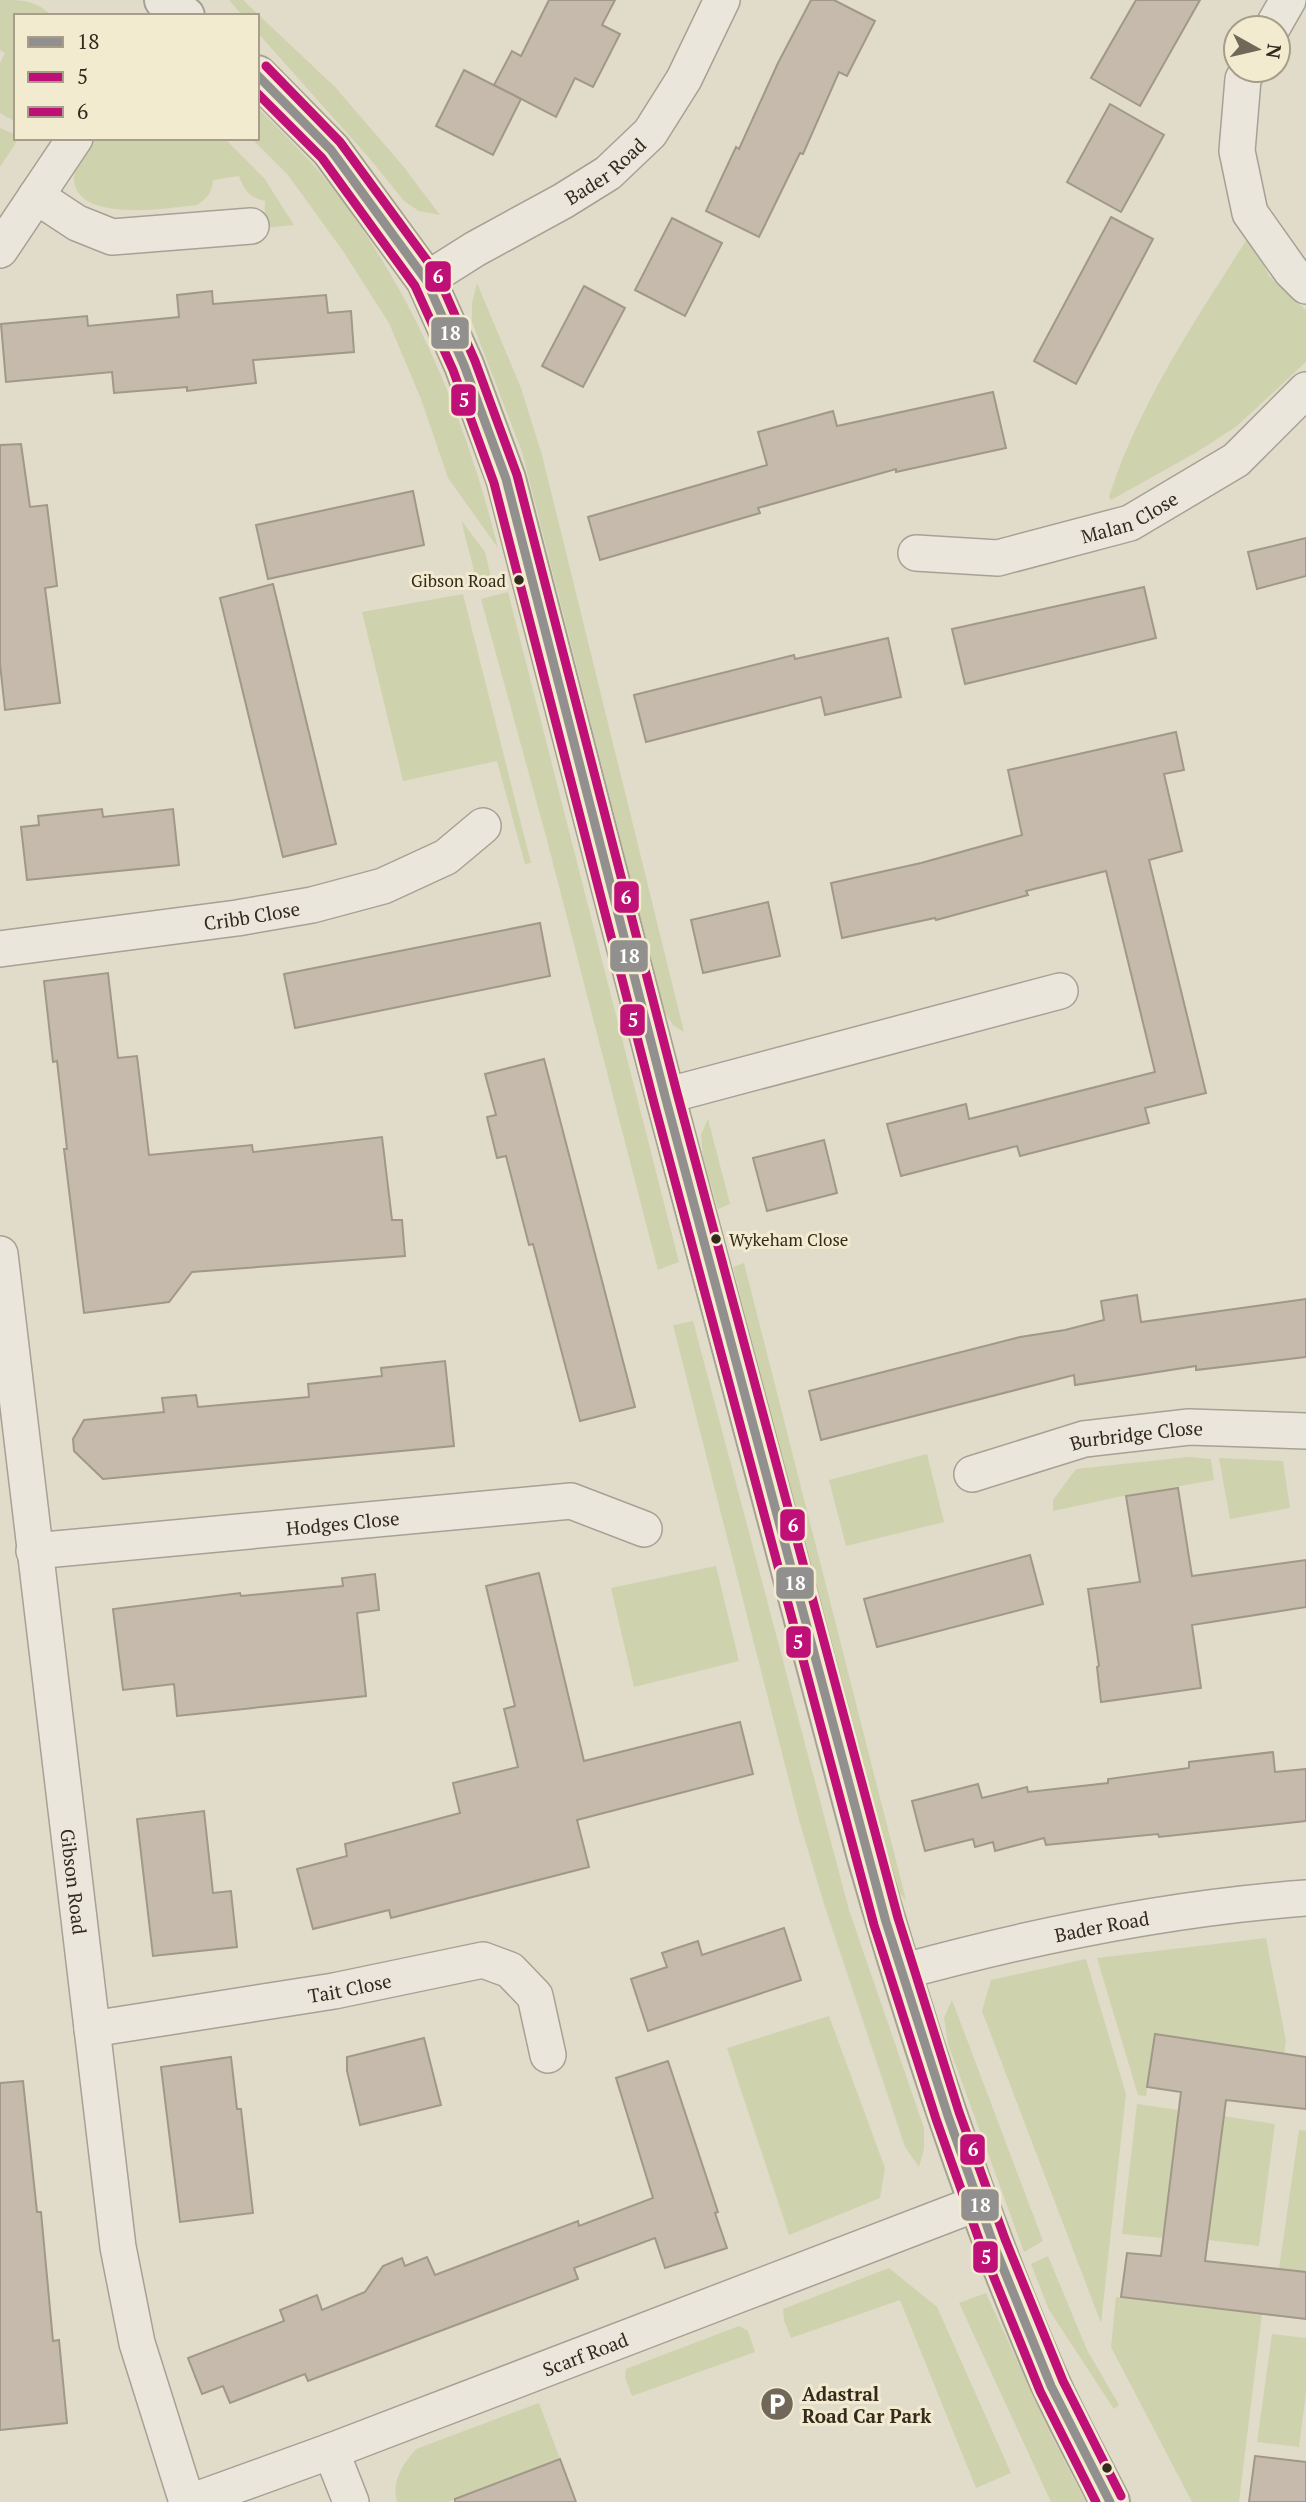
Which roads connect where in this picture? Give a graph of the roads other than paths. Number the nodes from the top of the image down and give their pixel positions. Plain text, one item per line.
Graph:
1 (162, 0) edge
2 (722, 0) edge
3 (182, 14) edge
4 (259, 77) edge
5 (1242, 84) edge
6 (74, 140) edge
7 (36, 196) junction
8 (251, 226) dead end
9 (0, 250) edge
10 (426, 280) junction
11 (1306, 286) edge
12 (1306, 390) edge
13 (916, 553) dead end
14 (483, 826) dead end
15 (0, 949) edge
16 (1060, 991) dead end
17 (665, 1096) junction
18 (0, 1254) edge
19 (1306, 1431) edge
20 (972, 1474) dead end
21 (644, 1529) dead end
22 (34, 1551) junction
23 (1306, 1898) edge
24 (901, 1972) junction
25 (92, 2029) junction
26 (548, 2055) dead end
27 (978, 2203) junction
28 (331, 2451) junction
29 (189, 2502) edge
30 (351, 2502) edge
31 (1110, 2502) edge

1 - 3 street
2 - 10 street, Bader Road
4 - 10 street
5 - 11 street
6 - 7 street
7 - 8 street
7 - 9 street
10 - 17 street
12 - 13 street, Malan Close
14 - 15 street, Cribb Close
16 - 17 street
17 - 24 street
18 - 22 street, Gibson Road
19 - 20 street, Burbridge Close
21 - 22 street, Hodges Close
22 - 25 street, Gibson Road
23 - 24 street, Bader Road
24 - 27 street
25 - 26 street, Tait Close
25 - 29 street, Gibson Road
27 - 28 street, Scarf Road
27 - 31 street
28 - 29 street, Scarf Road
28 - 30 street

